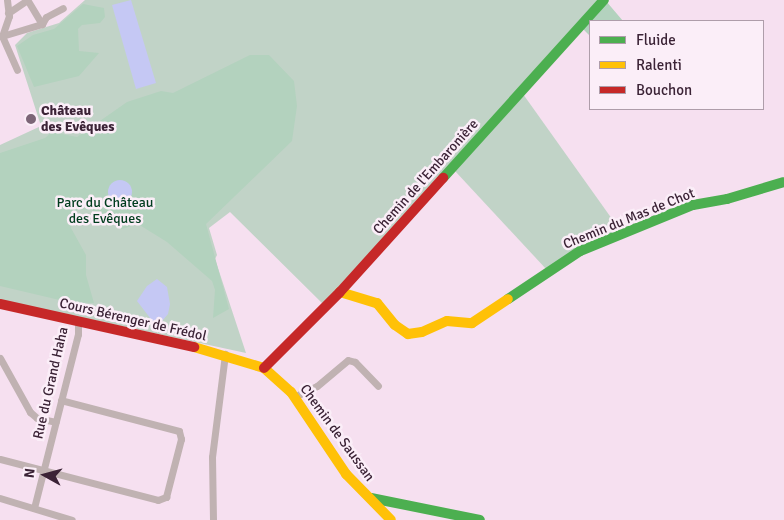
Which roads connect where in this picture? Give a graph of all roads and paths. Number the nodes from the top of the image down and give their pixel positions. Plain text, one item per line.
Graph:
1 (7, 0) edge
2 (604, 0) edge
3 (27, 1) edge
4 (63, 8) dead end
5 (8, 14) junction
6 (42, 24) junction
7 (2, 25) edge
8 (3, 39) junction
9 (17, 70) dead end
10 (784, 182) edge
11 (340, 292) junction
12 (0, 304) edge
13 (78, 321) junction
14 (225, 354) junction
15 (0, 358) edge
16 (262, 367) junction
17 (378, 386) dead end
18 (294, 397) junction
19 (61, 400) junction
20 (56, 422) junction
21 (0, 459) edge
22 (43, 471) junction
23 (368, 497) junction
24 (0, 498) edge
25 (394, 505) junction
26 (34, 508) junction
27 (72, 520) edge
28 (213, 520) edge
29 (392, 520) edge
30 (480, 520) edge

1 - 5 street
2 - 11 street, Chemin de l'Embaronière
3 - 5 street
3 - 6 street
4 - 6 street
5 - 7 street
6 - 8 street
7 - 8 street
8 - 9 street
10 - 11 street, Chemin du Mas de Chot
11 - 16 street, Chemin de l'Embaronière
12 - 13 street, Cours Bérenger de Frédol
13 - 14 street, Cours Bérenger de Frédol
13 - 19 street, Rue du Grand Haha
14 - 16 street, Cours Bérenger de Frédol
14 - 28 street
15 - 20 street
16 - 18 street, Chemin de Saussan
17 - 18 street
18 - 23 street, Chemin de Saussan
19 - 20 street, Rue du Grand Haha
19 - 22 street
20 - 22 street, Rue du Grand Haha
21 - 22 street
22 - 26 street, Rue du Grand Haha
23 - 25 street
23 - 29 street, Chemin de Saussan
24 - 26 street
25 - 29 street, Chemin de Saussan
25 - 30 street
26 - 27 street

